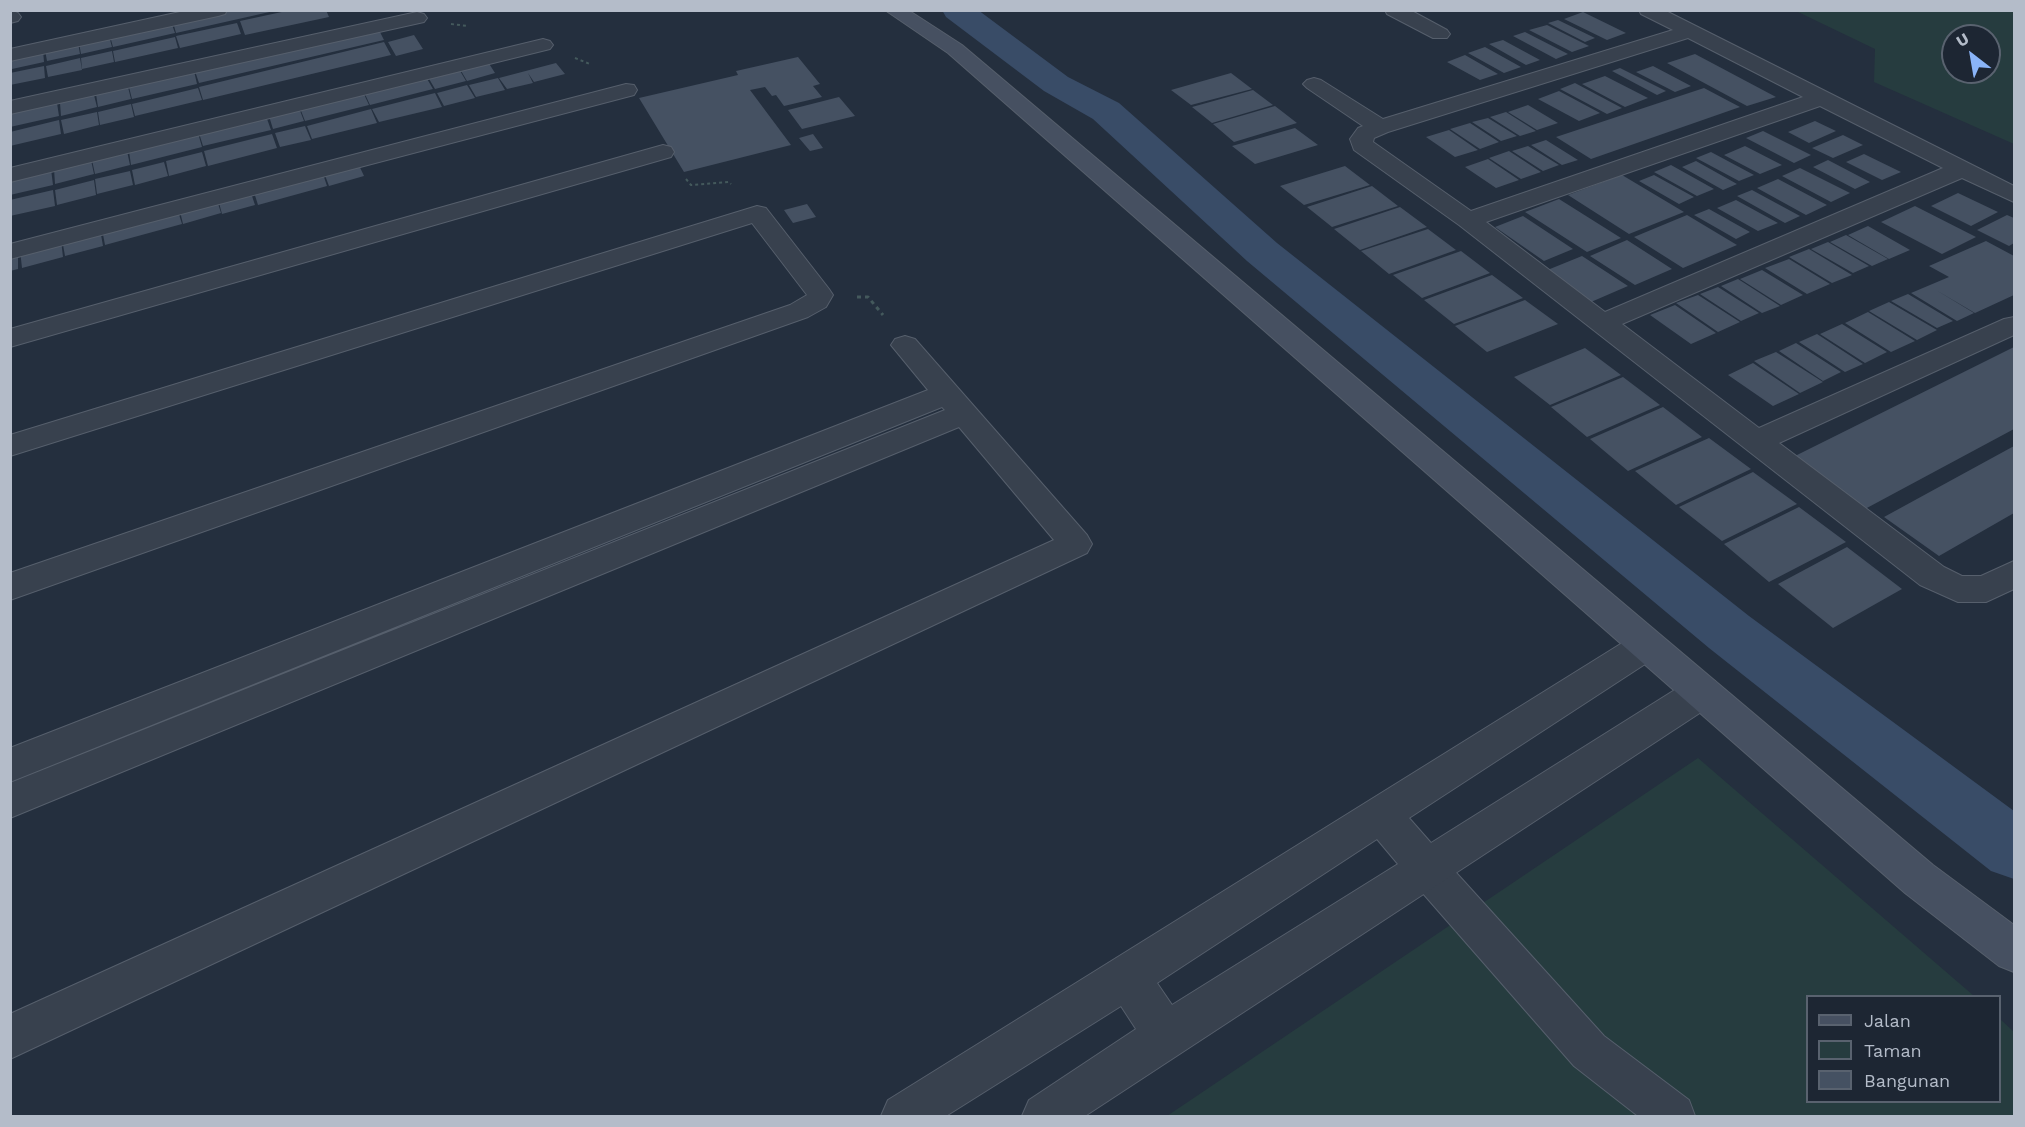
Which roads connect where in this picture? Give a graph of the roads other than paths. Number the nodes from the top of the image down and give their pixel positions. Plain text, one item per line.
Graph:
1 (218, 10) edge
2 (894, 10) edge
3 (1394, 10) edge
4 (1648, 10) edge
5 (417, 18) dead end
6 (1688, 32) junction
7 (1440, 34) dead end
8 (543, 45) dead end
9 (10, 54) edge
10 (1314, 84) dead end
11 (626, 90) dead end
12 (1824, 97) junction
13 (10, 108) edge
14 (1380, 127) junction
15 (663, 152) dead end
16 (1962, 170) junction
17 (10, 175) edge
18 (2014, 195) edge
19 (1468, 220) junction
20 (10, 252) edge
21 (1602, 323) junction
22 (2014, 325) edge
23 (10, 338) edge
24 (905, 345) road end
25 (955, 404) junction
26 (1758, 440) junction
27 (10, 446) edge
28 (2014, 574) edge
29 (10, 587) edge
30 (1647, 645) junction
31 (1702, 692) junction
32 (230, 695) junction
33 (10, 765) edge
34 (10, 801) edge
35 (1381, 814) junction
36 (1427, 869) junction
37 (2014, 951) edge
38 (1127, 977) junction
39 (1166, 1035) junction
40 (10, 1037) edge
41 (904, 1116) edge
42 (1045, 1116) edge
43 (1672, 1116) edge

1 - 9 street
2 - 30 street
3 - 7 street
4 - 6 street
5 - 13 street
6 - 12 street
6 - 14 street
8 - 17 street
10 - 14 street
11 - 20 street
12 - 16 street
12 - 19 street
14 - 19 street
15 - 23 street
16 - 18 street
16 - 21 street
19 - 21 street
21 - 26 street
22 - 26 street
24 - 25 street
25 - 32 street
25 - 40 street
26 - 28 street
27 - 29 street
30 - 31 street
30 - 35 street
31 - 36 street
31 - 37 street
32 - 33 street
32 - 34 street
35 - 36 street
35 - 38 street
36 - 39 street
36 - 43 lane
38 - 39 street
38 - 41 street
39 - 42 street

